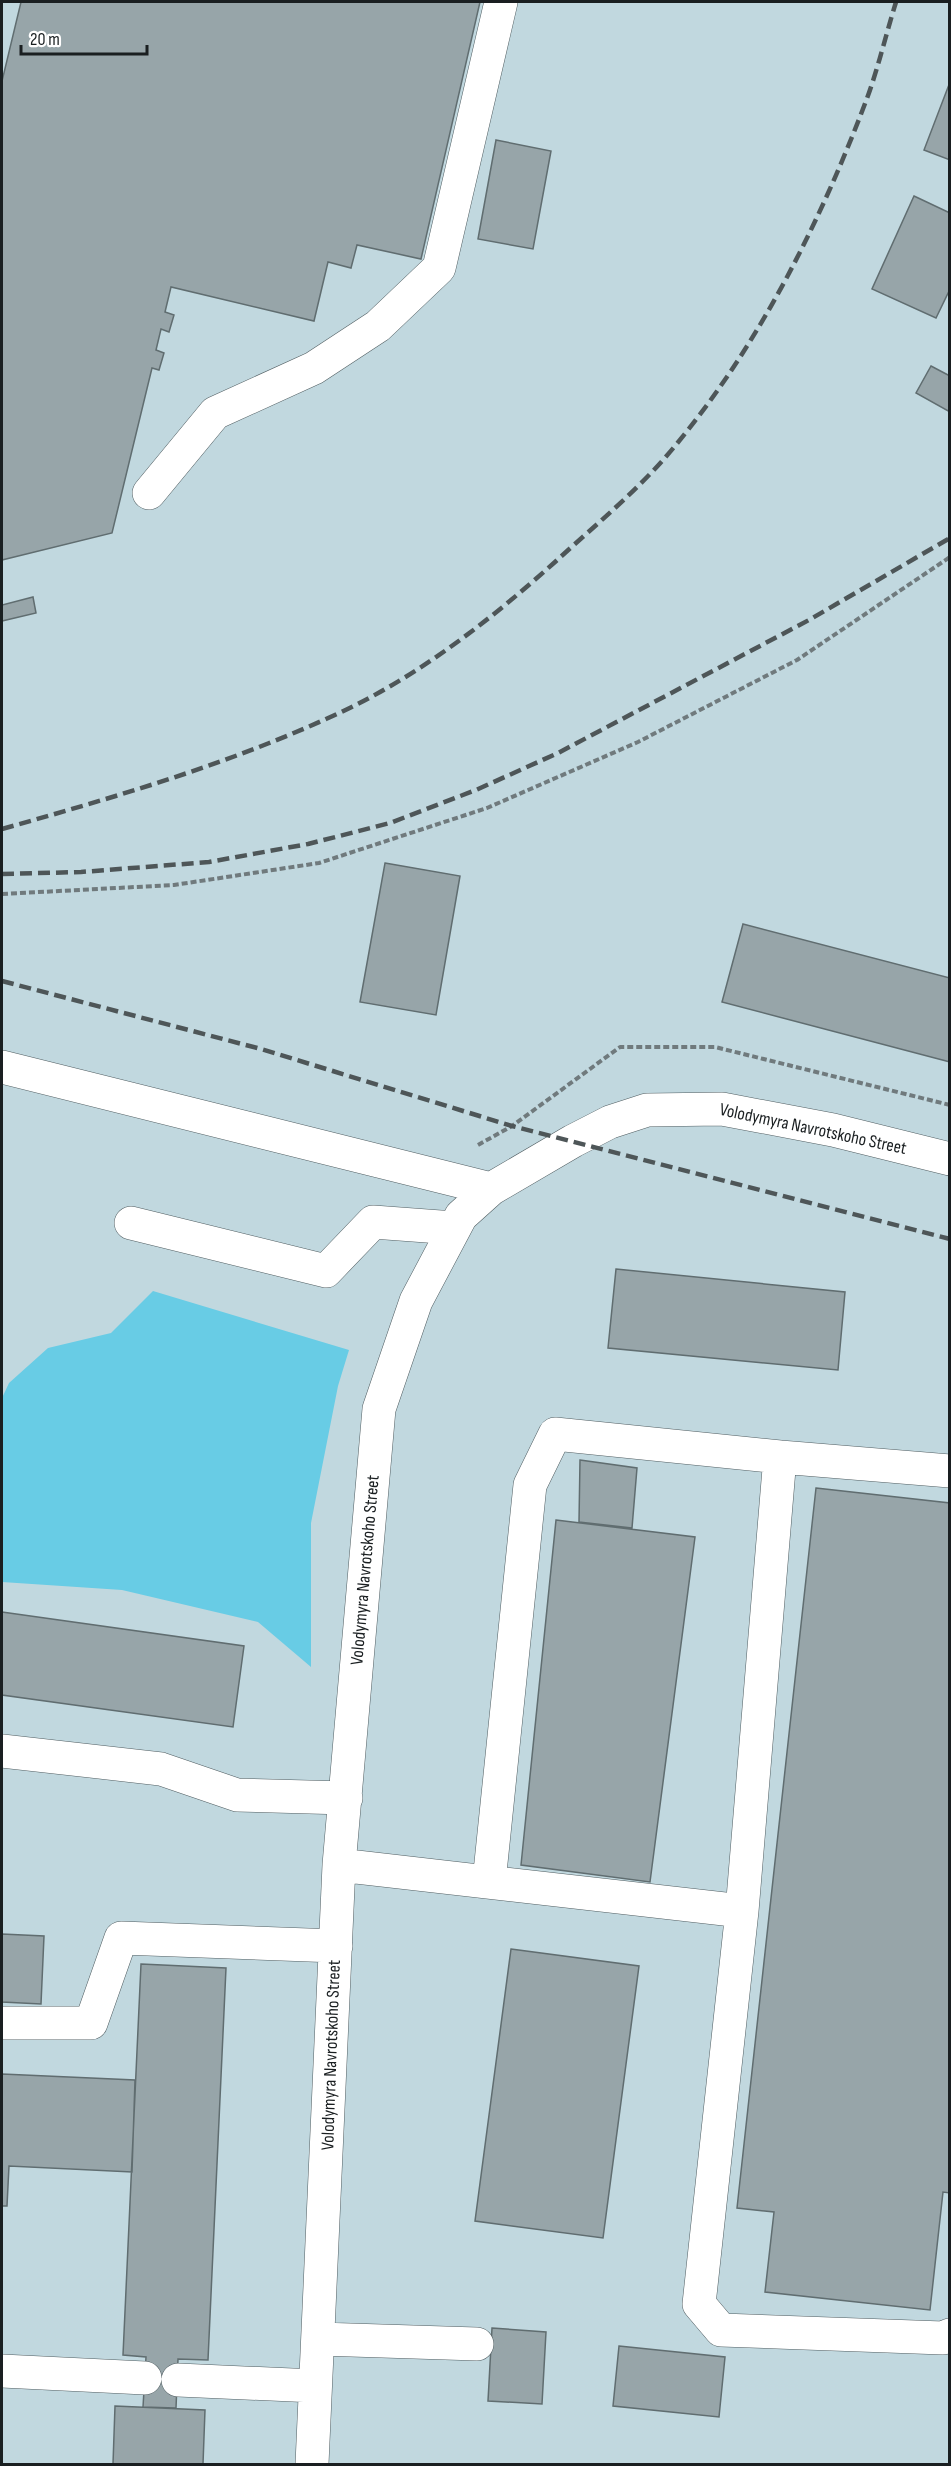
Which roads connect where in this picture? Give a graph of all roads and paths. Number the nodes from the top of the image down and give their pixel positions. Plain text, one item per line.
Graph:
1 (501, 2) edge
2 (149, 493) dead end
3 (950, 557) edge
4 (2, 894) edge
5 (2, 1067) edge
6 (950, 1105) edge
7 (950, 1159) edge
8 (441, 1176) junction
9 (491, 1189) junction
10 (131, 1223) dead end
11 (454, 1228) junction
12 (780, 1457) junction
13 (950, 1471) edge
14 (2, 1751) edge
15 (346, 1798) junction
16 (339, 1865) junction
17 (489, 1882) junction
18 (742, 1911) junction
19 (336, 1946) junction
20 (2, 2023) edge
21 (950, 2335) edge
22 (319, 2339) junction
23 (477, 2344) dead end
24 (2, 2371) edge
25 (145, 2379) dead end
26 (178, 2380) dead end
27 (315, 2386) junction
28 (312, 2464) edge

1 - 2 street
3 - 4 path
5 - 8 street
6 - 8 path
7 - 9 street, Volodymyra Navrotskoho Street
8 - 9 street
9 - 11 street, Volodymyra Navrotskoho Street
10 - 11 street
11 - 15 street, Volodymyra Navrotskoho Street
12 - 13 street
12 - 17 street
12 - 18 street
14 - 15 street
15 - 16 street, Volodymyra Navrotskoho Street
16 - 17 street
16 - 19 street, Volodymyra Navrotskoho Street
17 - 18 street
18 - 21 street
19 - 20 street
19 - 22 street, Volodymyra Navrotskoho Street
22 - 23 street
22 - 27 street, Volodymyra Navrotskoho Street
24 - 25 street
26 - 27 street
27 - 28 street, Volodymyra Navrotskoho Street

